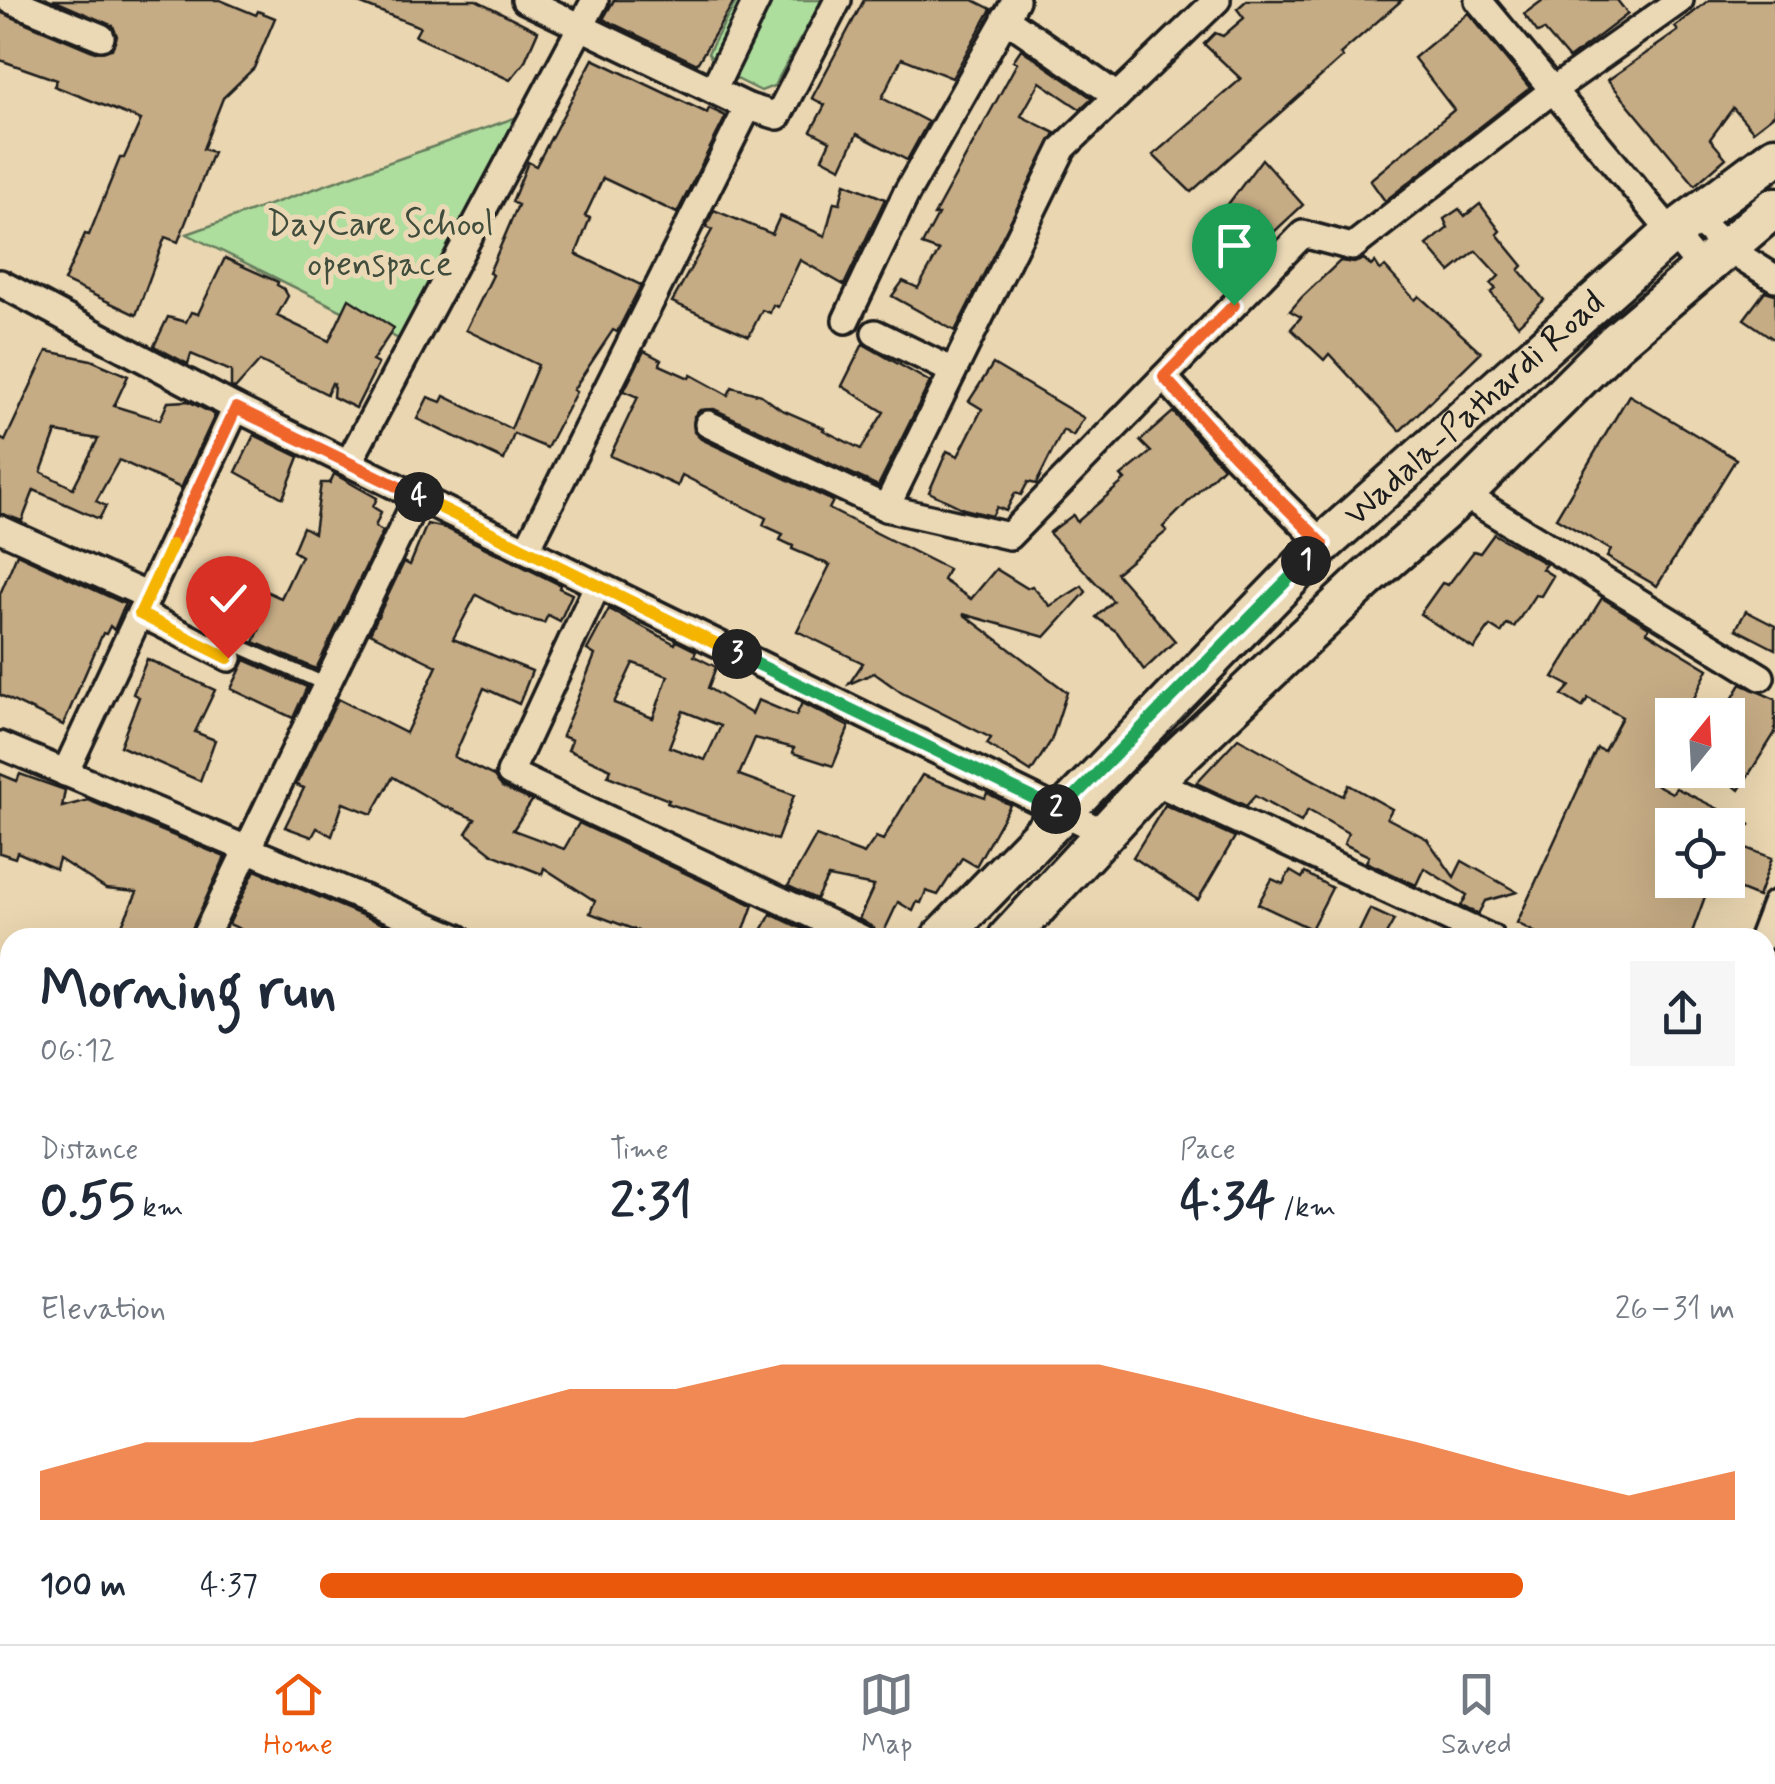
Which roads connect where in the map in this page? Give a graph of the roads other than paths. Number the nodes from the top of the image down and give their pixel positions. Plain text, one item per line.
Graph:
1 (10, 0) edge
2 (524, 0) edge
3 (595, 0) edge
4 (757, 0) edge
5 (838, 0) edge
6 (1218, 0) edge
7 (1478, 0) edge
8 (1680, 0) edge
9 (1011, 9) edge
10 (1645, 10) edge
11 (581, 28) junction
12 (100, 37) dead end
13 (713, 90) junction
14 (1553, 90) junction
15 (1117, 96) junction
16 (748, 107) junction
17 (1775, 156) edge
18 (1775, 207) edge
19 (1682, 225) junction
20 (1714, 258) junction
21 (1775, 278) edge
22 (0, 283) edge
23 (846, 320) dead end
24 (875, 332) dead end
25 (952, 371) junction
26 (1164, 377) junction
27 (236, 408) junction
28 (708, 424) dead end
29 (349, 462) junction
30 (1463, 494) junction
31 (418, 496) junction
32 (886, 508) junction
33 (0, 529) edge
34 (1323, 544) junction
35 (528, 550) junction
36 (597, 586) junction
37 (144, 605) junction
38 (234, 652) joint
39 (1760, 676) dead end
40 (327, 685) junction
41 (0, 745) edge
42 (66, 773) junction
43 (1153, 781) junction
44 (1060, 811) junction
45 (1103, 832) junction
46 (249, 850) junction
47 (1775, 904) edge
48 (209, 928) edge
49 (434, 928) edge
50 (840, 928) edge
51 (950, 928) edge
52 (1017, 928) edge
53 (1470, 928) edge
54 (1766, 928) edge

1 - 12 street
2 - 11 street
3 - 11 street
4 - 13 street
5 - 16 street
6 - 15 street
7 - 14 street
8 - 10 street
9 - 15 street
9 - 23 street
10 - 14 street
11 - 13 street
11 - 29 street
13 - 16 street
14 - 19 street
14 - 26 street
15 - 25 street
16 - 35 street
17 - 19 main road, Wadala-Pathardi Road
18 - 20 main road, Wadala-Pathardi Road
19 - 20 street
19 - 34 main road, Wadala-Pathardi Road
20 - 21 street
20 - 30 main road, Wadala-Pathardi Road
22 - 27 street
24 - 25 street
25 - 32 street
26 - 32 street
26 - 34 street
27 - 29 street
27 - 37 street
28 - 32 street
29 - 31 street
30 - 39 street
30 - 43 main road, Wadala-Pathardi Road
31 - 35 street
31 - 40 street
33 - 37 street
34 - 44 main road, Wadala-Pathardi Road
35 - 36 street
36 - 44 street
36 - 50 street
37 - 38 street
37 - 42 street
38 - 40 lane
40 - 46 street
41 - 42 street
42 - 46 street
43 - 45 main road, Wadala-Pathardi Road
43 - 53 street
44 - 45 street
44 - 51 main road, Wadala-Pathardi Road
45 - 52 main road, Wadala-Pathardi Road
46 - 48 street
46 - 49 street
47 - 54 street

